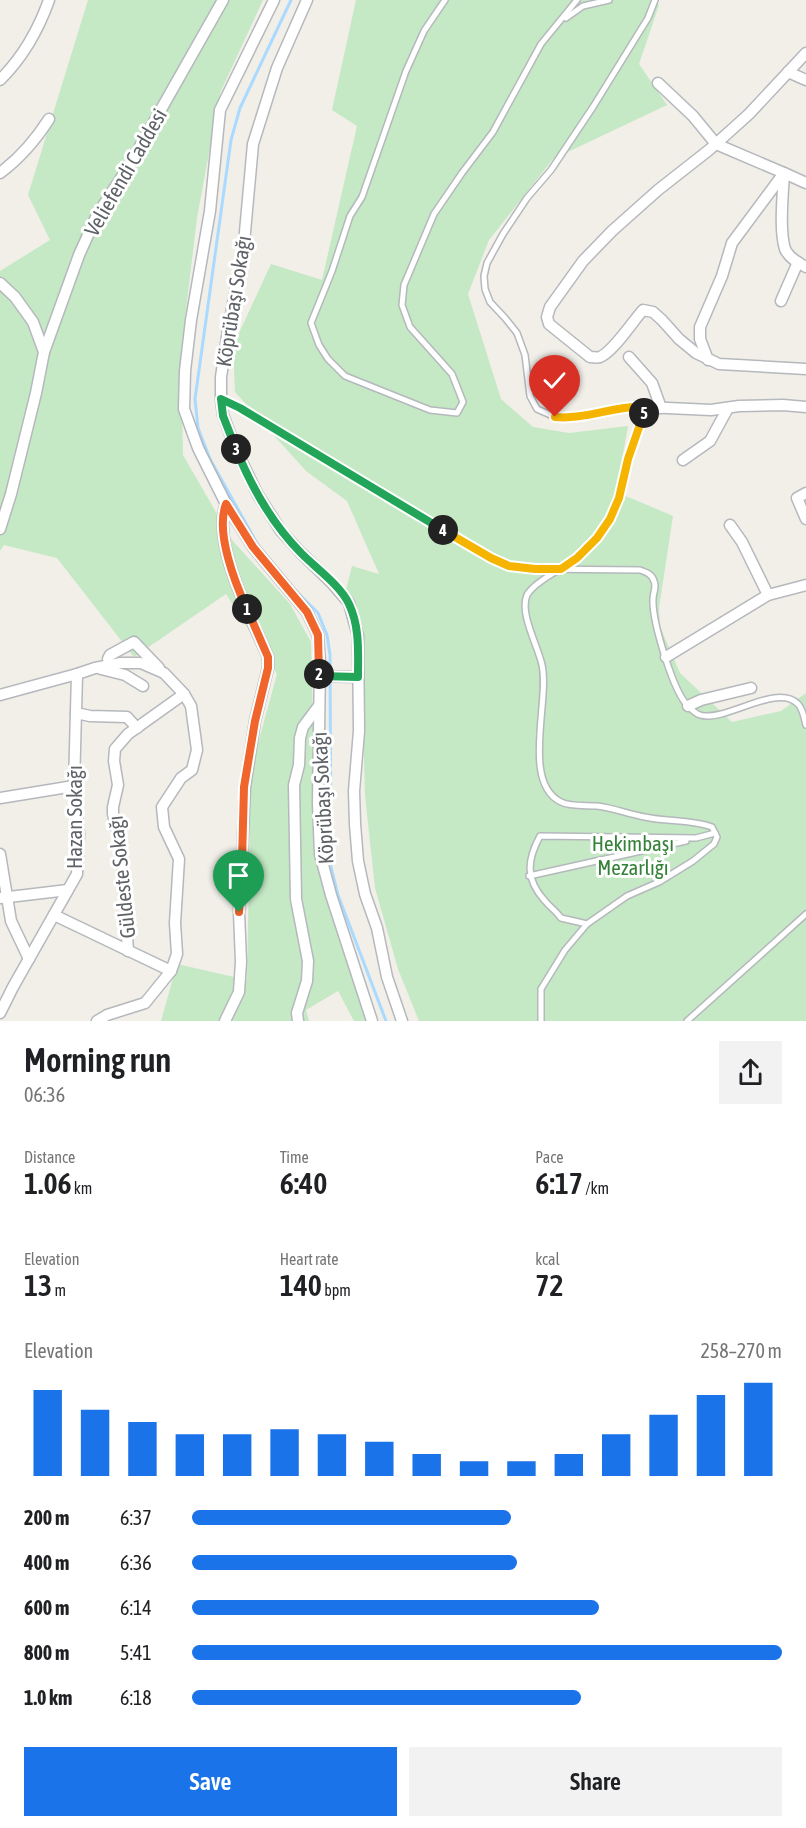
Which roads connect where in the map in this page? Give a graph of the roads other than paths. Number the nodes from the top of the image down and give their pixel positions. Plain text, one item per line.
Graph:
1 (49, 0) edge
2 (223, 0) edge
3 (274, 0) edge
4 (307, 0) edge
5 (446, 0) edge
6 (577, 0) edge
7 (609, 0) edge
8 (655, 0) edge
9 (560, 22) junction
10 (806, 53) edge
11 (788, 72) junction
12 (0, 80) edge
13 (806, 80) edge
14 (658, 83) dead end
15 (48, 119) dead end
16 (716, 144) junction
17 (0, 173) edge
18 (784, 173) junction
19 (806, 183) edge
20 (802, 265) edge
21 (0, 283) edge
22 (781, 301) dead end
23 (44, 352) junction
24 (629, 357) dead end
25 (708, 360) junction
26 (806, 369) edge
27 (221, 399) junction
28 (646, 407) junction
29 (806, 407) edge
30 (661, 408) junction
31 (728, 408) junction
32 (683, 460) dead end
33 (806, 493) edge
34 (226, 504) junction
35 (806, 519) edge
36 (730, 525) dead end
37 (0, 529) edge
38 (561, 569) junction
39 (806, 585) edge
40 (768, 595) junction
41 (666, 657) junction
42 (110, 665) junction
43 (94, 668) junction
44 (164, 673) junction
45 (77, 674) junction
46 (323, 676) junction
47 (354, 677) junction
48 (143, 686) dead end
49 (751, 688) dead end
50 (184, 694) junction
51 (0, 695) edge
52 (688, 706) junction
53 (318, 707) junction
54 (76, 713) junction
55 (806, 725) edge
56 (137, 728) junction
57 (74, 786) junction
58 (0, 798) edge
59 (715, 833) junction
60 (696, 838) junction
61 (0, 854) edge
62 (529, 876) junction
63 (68, 890) junction
64 (4, 898) edge
65 (806, 914) edge
66 (54, 915) junction
67 (587, 924) junction
68 (128, 951) junction
69 (28, 959) junction
70 (171, 971) junction
71 (0, 1013) edge
72 (97, 1021) edge
73 (225, 1021) edge
74 (298, 1021) edge
75 (372, 1021) edge
76 (402, 1021) edge
77 (541, 1021) edge
78 (687, 1021) edge

1 - 12 street
2 - 23 street, Veliefendi Caddesi
3 - 34 street, Köprübaşı Sokağı
4 - 27 street, Köprübaşı Sokağı
5 - 9 lane
6 - 9 lane
7 - 9 lane
8 - 28 lane
10 - 11 street
11 - 13 street
11 - 16 street
14 - 16 street
15 - 17 street
16 - 18 street
16 - 25 street
18 - 19 street
18 - 20 street
18 - 25 street
20 - 22 street
21 - 23 street
23 - 37 street, Veliefendi Caddesi
24 - 30 street
25 - 26 street
27 - 38 lane
27 - 47 street, Köprübaşı Sokağı
28 - 30 street
28 - 38 lane
29 - 31 street
30 - 31 street
31 - 32 street
33 - 35 street
34 - 46 street, Köprübaşı Sokağı
34 - 73 street
36 - 40 street
38 - 41 lane
38 - 59 lane
39 - 40 street
40 - 41 street
41 - 52 lane
42 - 43 street
42 - 44 street
42 - 44 street
43 - 45 street
43 - 48 street
44 - 50 street
45 - 51 street
45 - 54 street, Hazan Sokağı
46 - 47 street
46 - 53 street, Köprübaşı Sokağı
47 - 76 street, Köprübaşı Sokağı
49 - 52 street
50 - 56 street, Güldeste Sokağı
50 - 70 street
52 - 55 lane
53 - 74 street
53 - 75 street, Köprübaşı Sokağı
54 - 56 street
54 - 57 street, Hazan Sokağı
56 - 68 street, Güldeste Sokağı
57 - 58 street
57 - 63 street, Hazan Sokağı
59 - 60 lane
59 - 67 lane
60 - 62 lane
60 - 62 lane
61 - 64 street
62 - 67 lane
63 - 64 street
63 - 66 street, Hazan Sokağı
64 - 69 street
65 - 78 lane
66 - 68 street
66 - 69 street, Hazan Sokağı
67 - 77 lane
68 - 70 street
69 - 71 street, Hazan Sokağı
70 - 72 street

